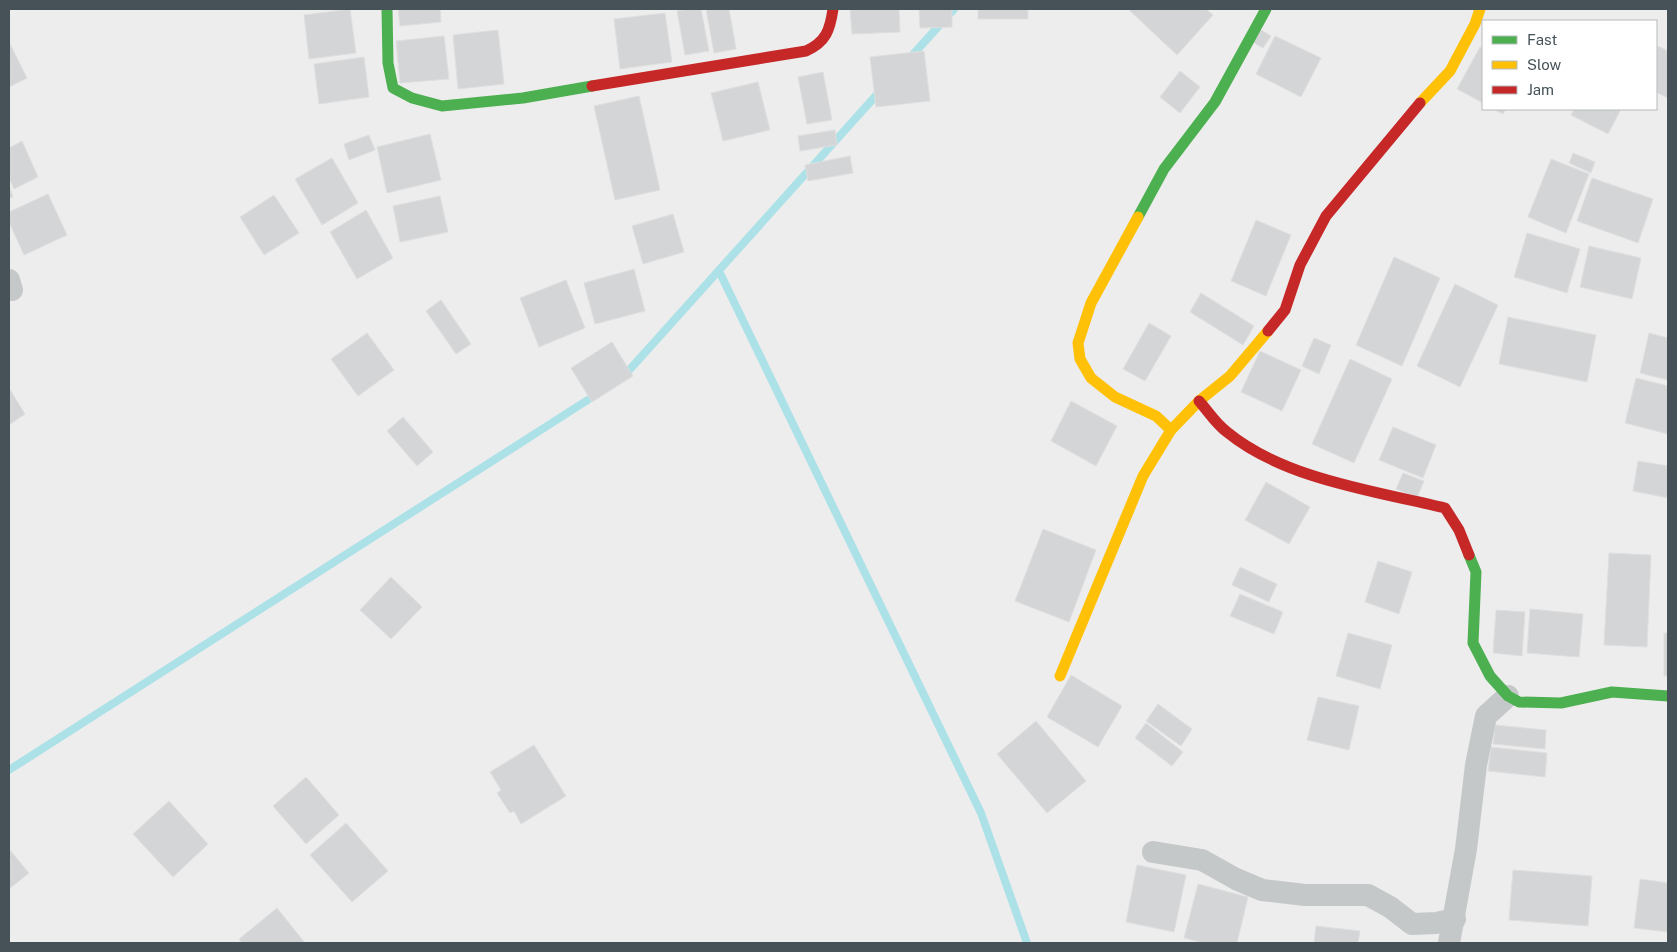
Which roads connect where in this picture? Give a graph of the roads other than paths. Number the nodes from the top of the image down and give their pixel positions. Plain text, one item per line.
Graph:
1 (387, 9) edge
2 (833, 9) edge
3 (1266, 9) edge
4 (1480, 9) edge
5 (1199, 401) junction
6 (1171, 430) junction
7 (1060, 676) dead end
8 (1508, 696) junction
9 (1668, 696) edge
10 (1154, 852) dead end
11 (1455, 919) junction
12 (1449, 943) edge

1 - 2 street
3 - 6 street
4 - 5 street
5 - 6 street
5 - 8 street
6 - 7 street
8 - 9 street
8 - 11 street
10 - 11 street
11 - 12 street

